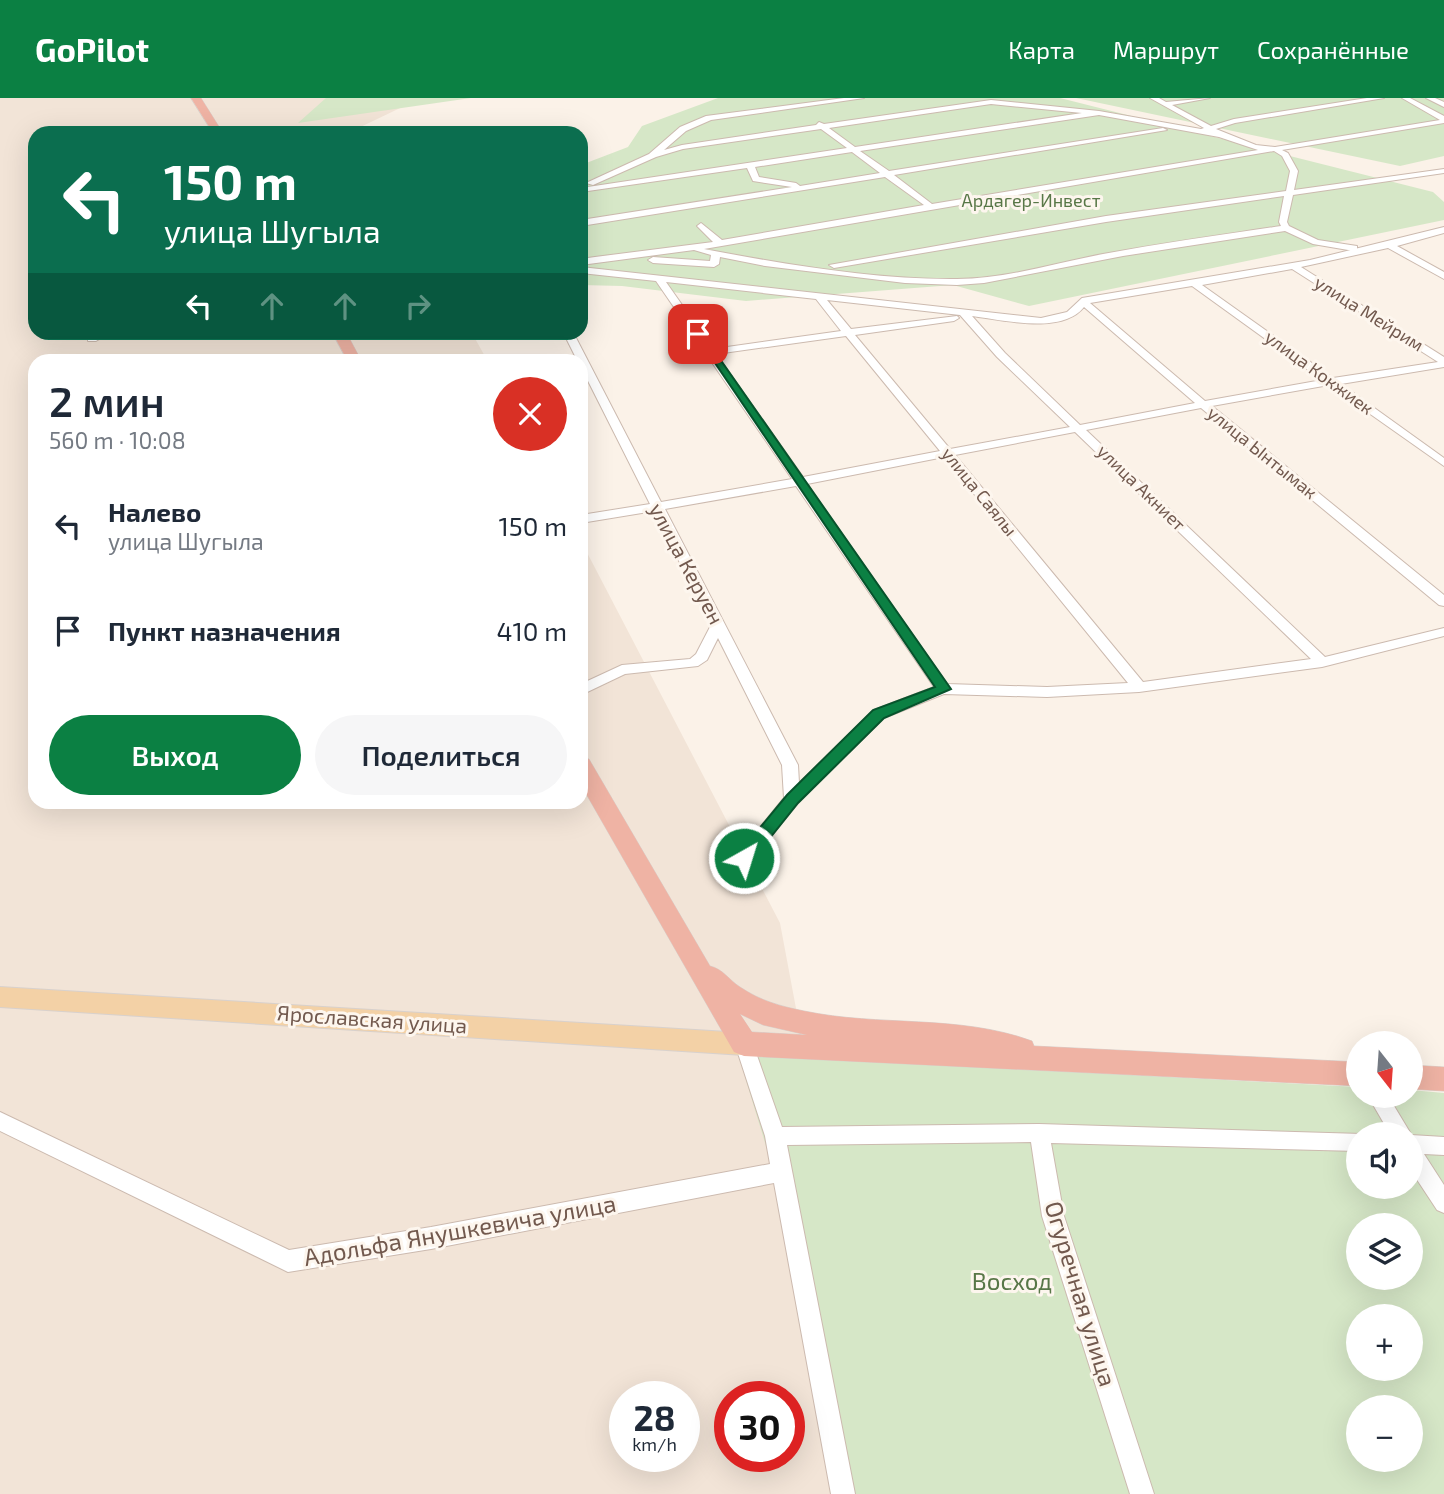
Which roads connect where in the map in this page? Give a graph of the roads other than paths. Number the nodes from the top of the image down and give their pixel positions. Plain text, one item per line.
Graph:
1 (196, 98) edge
2 (860, 98) edge
3 (1154, 98) edge
4 (1207, 98) edge
5 (1380, 98) edge
6 (1405, 98) edge
7 (1430, 98) edge
8 (989, 100) edge
9 (1165, 104) junction
10 (1444, 105) edge
11 (798, 107) junction
12 (806, 113) dead end
13 (1099, 113) junction
14 (814, 120) dead end
15 (1444, 120) edge
16 (214, 126) edge
17 (822, 127) junction
18 (1172, 128) junction
19 (1210, 129) junction
20 (1198, 132) junction
21 (1221, 135) junction
22 (1275, 149) junction
23 (852, 150) junction
24 (653, 155) junction
25 (750, 166) junction
26 (1444, 171) edge
27 (886, 175) junction
28 (588, 185) edge
29 (823, 186) junction
30 (588, 187) edge
31 (1290, 191) junction
32 (929, 205) junction
33 (588, 222) edge
34 (701, 226) dead end
35 (1286, 228) junction
36 (1444, 230) edge
37 (720, 243) junction
38 (1391, 246) junction
39 (689, 248) junction
40 (1373, 249) junction
41 (616, 254) junction
42 (715, 259) junction
43 (588, 260) edge
44 (1293, 266) junction
45 (821, 267) junction
46 (588, 271) edge
47 (1444, 276) edge
48 (660, 280) junction
49 (1194, 283) junction
50 (819, 297) junction
51 (1083, 301) junction
52 (966, 314) junction
53 (848, 330) junction
54 (710, 352) junction
55 (1444, 363) edge
56 (588, 372) edge
57 (1333, 383) junction
58 (1202, 404) junction
59 (1079, 429) junction
60 (948, 454) junction
61 (1444, 464) edge
62 (800, 481) junction
63 (654, 505) junction
64 (588, 518) edge
65 (1444, 602) edge
66 (718, 625) junction
67 (1444, 632) edge
68 (1322, 662) junction
69 (588, 687) edge
70 (1139, 687) junction
71 (943, 689) junction
72 (588, 777) edge
73 (792, 799) junction
74 (744, 858) dead end
75 (691, 958) junction
76 (0, 997) edge
77 (744, 1044) junction
78 (1052, 1059) junction
79 (1346, 1073) edge
80 (1423, 1078) edge
81 (1444, 1079) edge
82 (0, 1121) edge
83 (1039, 1133) junction
84 (775, 1136) junction
85 (1346, 1142) edge
86 (1423, 1145) edge
87 (1444, 1146) edge
88 (1423, 1170) edge
89 (782, 1172) junction
90 (1444, 1203) edge
91 (843, 1494) edge
92 (1142, 1494) edge

1 - 16 highway
2 - 11 street
3 - 9 street
4 - 9 street
5 - 19 street
6 - 15 street
7 - 10 street
8 - 13 street
8 - 17 street
9 - 19 street
11 - 12 street
11 - 24 street
13 - 18 street
13 - 23 street
14 - 17 street
15 - 22 street
17 - 23 street
17 - 24 street
18 - 20 street
18 - 27 street
19 - 20 street
19 - 21 street
20 - 21 street
21 - 22 street
22 - 31 street
22 - 32 street
23 - 25 street
23 - 27 street
24 - 28 street
25 - 29 street
25 - 30 street
26 - 31 street
27 - 29 street
27 - 32 street
29 - 33 street
31 - 35 street
31 - 45 street
32 - 37 street
34 - 37 street
35 - 40 street
35 - 45 street
36 - 38 street
37 - 39 street
38 - 40 street
38 - 47 street
39 - 41 street
39 - 42 street
40 - 44 street
41 - 42 street
41 - 43 street
42 - 45 street
44 - 49 street
44 - 55 street, улица Мейрим
46 - 48 street
48 - 50 street
48 - 54 street
49 - 51 street
49 - 57 street, улица Кокжиек
50 - 52 street
50 - 53 street, улица Саялы
51 - 52 street
51 - 58 street, улица Ынтымак
52 - 53 street
52 - 59 street, улица Акниет
53 - 54 street
53 - 60 street, улица Саялы
54 - 62 street
55 - 57 street
56 - 63 street, улица Керуен
57 - 58 street
57 - 61 street, улица Кокжиек
58 - 59 street
58 - 65 street, улица Ынтымак
59 - 60 street
59 - 68 street, улица Акниет
60 - 62 street
60 - 70 street, улица Саялы
62 - 63 street
62 - 71 street
63 - 64 street
63 - 66 street, улица Керуен
66 - 69 street
66 - 73 street, улица Керуен
67 - 68 street
68 - 70 street
70 - 71 street
71 - 73 street
72 - 75 highway
73 - 74 street
75 - 77 highway
75 - 78 highway
76 - 77 main road, Ярославская улица
77 - 78 highway
77 - 84 street
78 - 79 highway
80 - 81 highway
82 - 89 street, Адольфа Янушкевича улица
83 - 84 street
83 - 85 street
83 - 92 street, Огуречная улица
84 - 89 street
86 - 87 street
88 - 90 street
89 - 91 street

